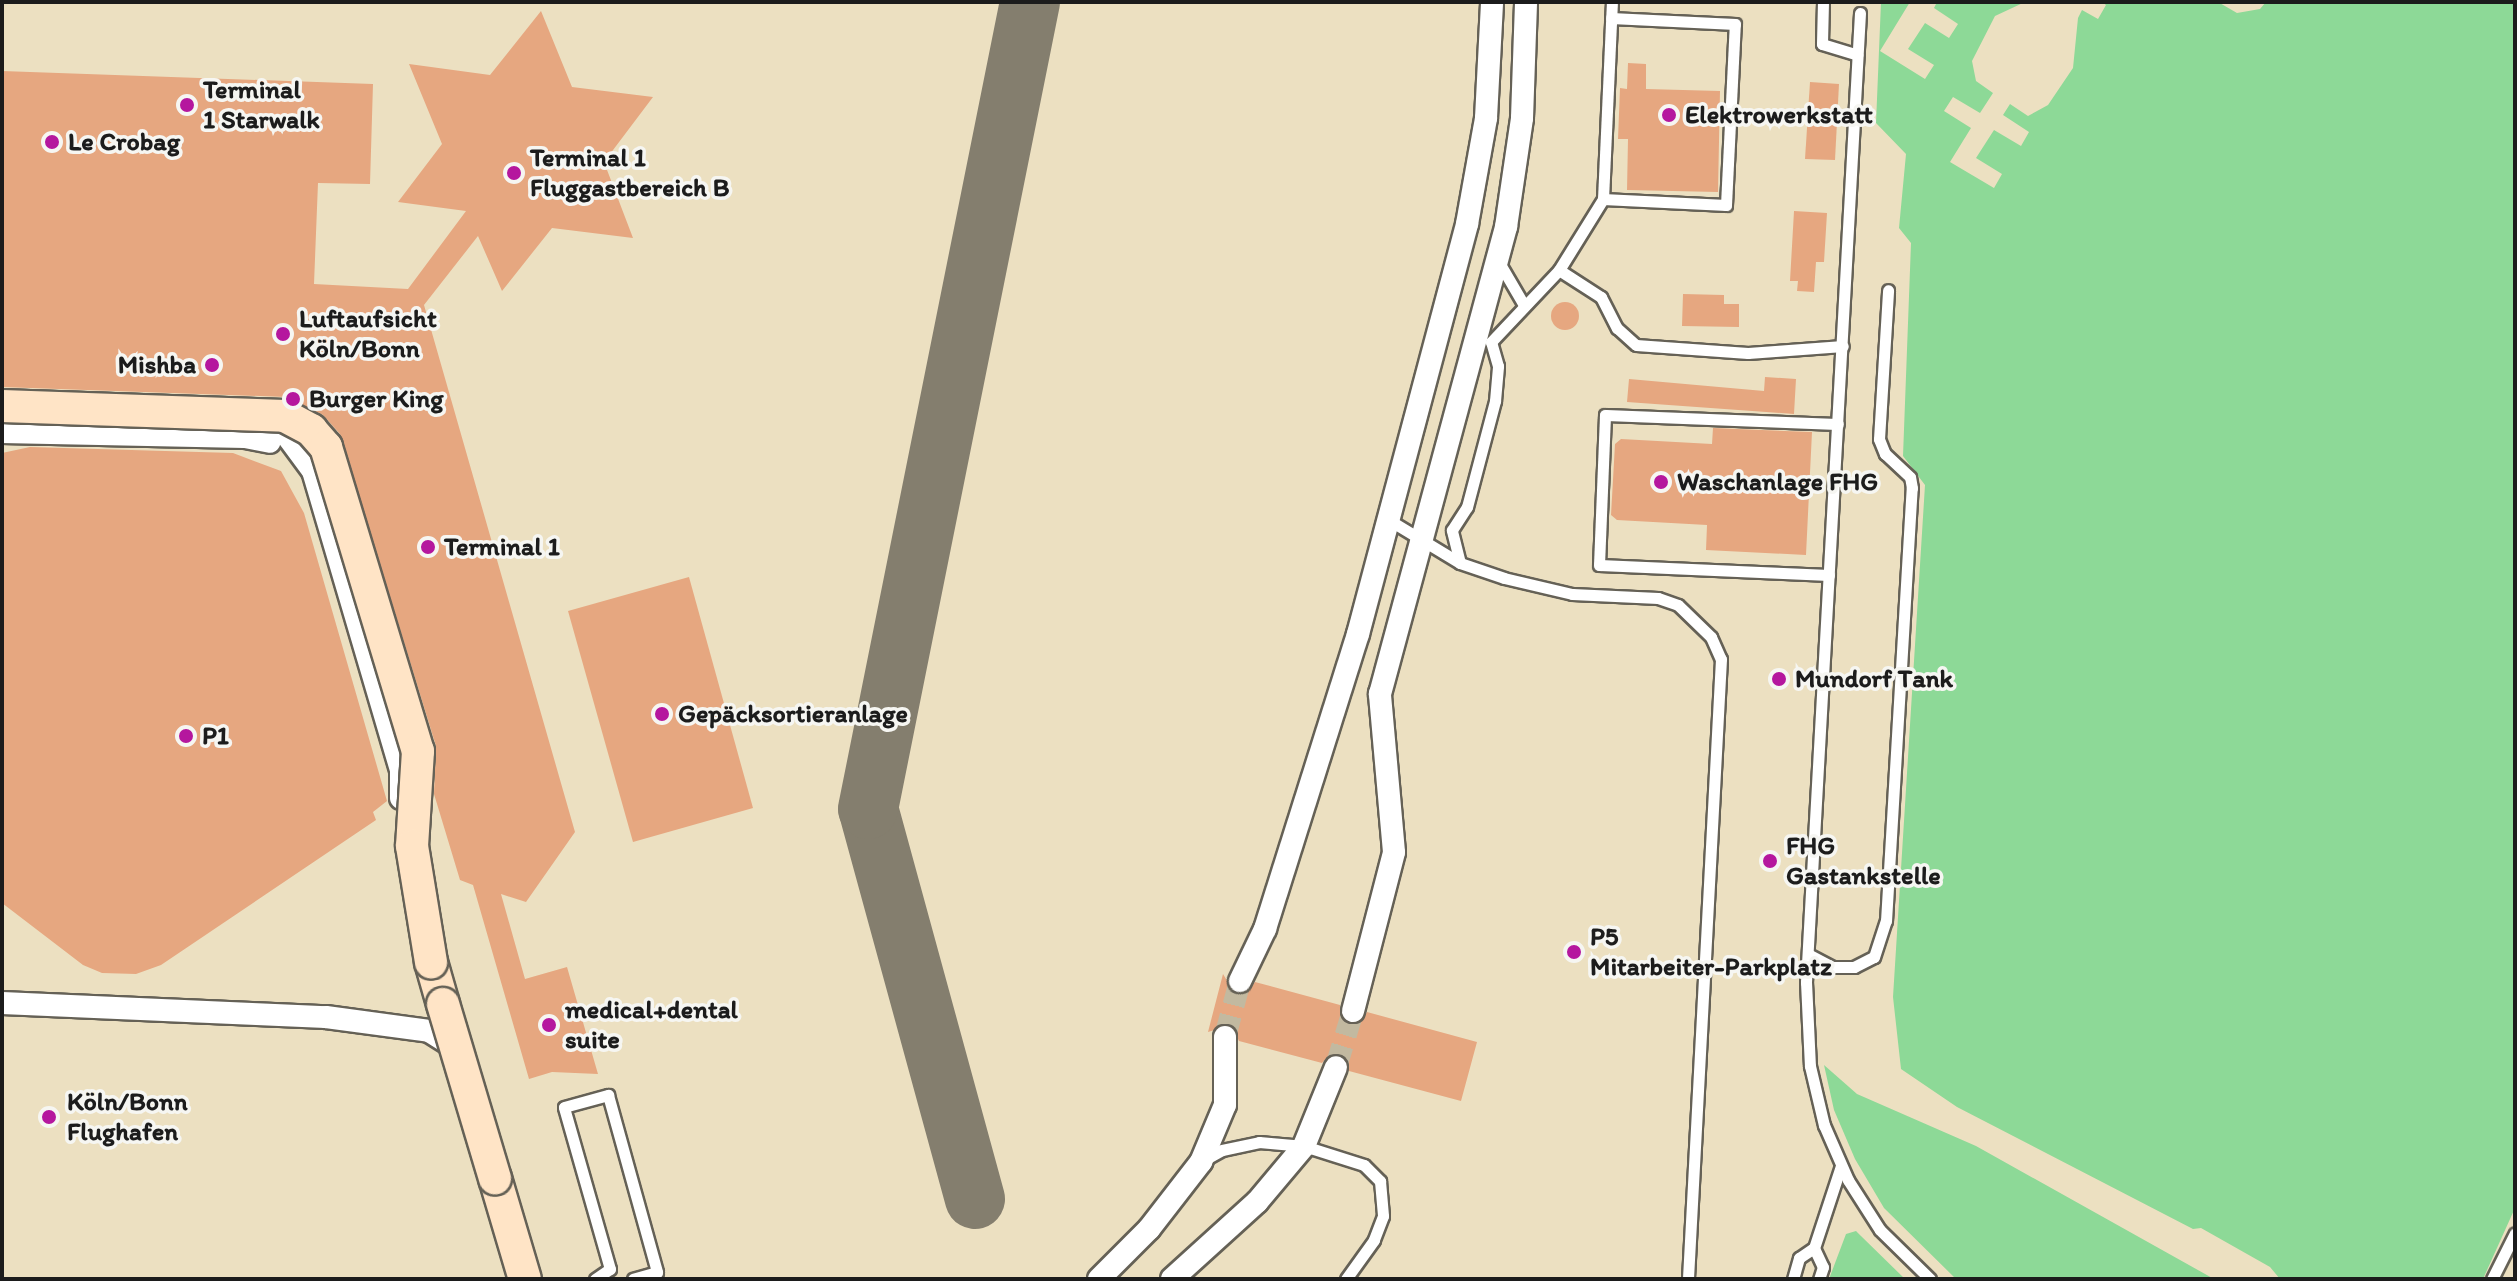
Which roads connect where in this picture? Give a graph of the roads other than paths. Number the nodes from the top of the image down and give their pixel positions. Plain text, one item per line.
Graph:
1 (1492, 2) edge
2 (1526, 2) edge
3 (1612, 2) edge
4 (1823, 2) edge
5 (1860, 13) dead end
6 (1611, 18) junction
7 (1857, 55) junction
8 (1603, 199) junction
9 (1498, 259) junction
10 (1559, 270) junction
11 (1888, 290) dead end
12 (1524, 305) junction
13 (1843, 346) junction
14 (2, 406) edge
15 (2, 422) edge
16 (1838, 424) junction
17 (2, 432) edge
18 (313, 471) junction
19 (1389, 520) junction
20 (1423, 538) junction
21 (1460, 563) junction
22 (1829, 575) junction
23 (1808, 954) junction
24 (1240, 981) tunnel mouth
25 (2, 1003) edge
26 (1353, 1011) tunnel mouth
27 (1225, 1037) tunnel mouth
28 (470, 1057) junction
29 (1336, 1067) tunnel mouth
30 (1304, 1146) junction
31 (1201, 1162) junction
32 (1841, 1166) junction
33 (2515, 1233) edge
34 (1814, 1248) junction
35 (525, 1279) edge
36 (533, 1279) edge
37 (595, 1279) edge
38 (633, 1279) edge
39 (1099, 1279) edge
40 (1172, 1279) edge
41 (1346, 1279) edge
42 (1688, 1279) edge
43 (1793, 1279) edge
44 (1819, 1279) edge
45 (1930, 1279) edge
46 (2492, 1279) edge

1 - 19 street
2 - 9 street
3 - 6 lane
4 - 7 lane
5 - 7 lane
6 - 8 lane
6 - 8 lane
7 - 13 lane
8 - 10 lane
9 - 12 lane
9 - 20 street
10 - 12 lane
10 - 13 lane
11 - 23 lane
12 - 21 lane
13 - 16 lane
14 - 35 street, bridge
15 - 18 street
16 - 22 lane
16 - 22 lane
17 - 18 street
18 - 28 street
19 - 20 lane
19 - 24 street
20 - 21 lane
20 - 26 street
21 - 42 lane
22 - 23 lane
23 - 32 lane
25 - 28 street
27 - 31 street
28 - 36 street
29 - 30 street
30 - 31 lane
30 - 40 street
30 - 41 lane
31 - 39 street
32 - 34 lane
32 - 45 lane
33 - 46 lane
34 - 43 lane
34 - 44 lane
37 - 38 lane

